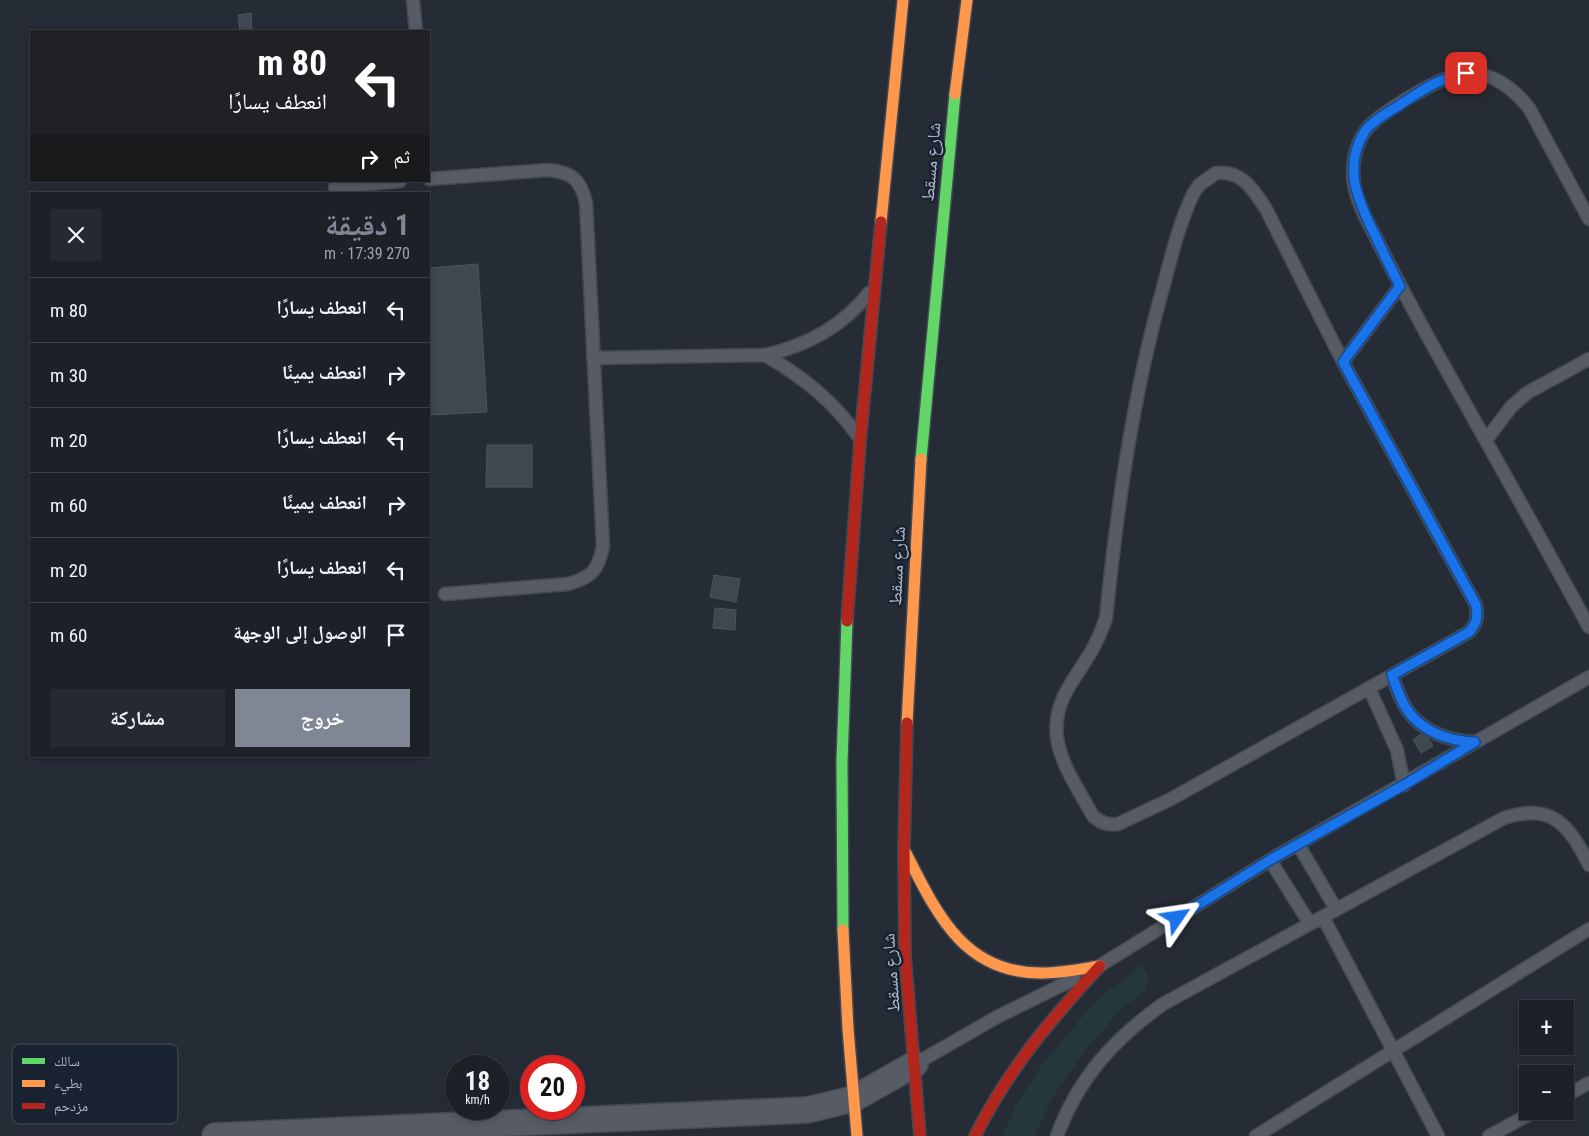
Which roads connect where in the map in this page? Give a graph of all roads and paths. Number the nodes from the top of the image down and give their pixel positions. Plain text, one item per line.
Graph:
1 (413, 0) edge
2 (903, 0) edge
3 (967, 0) edge
4 (416, 30) edge
5 (430, 179) edge
6 (389, 182) edge
7 (335, 187) dead end
8 (1589, 219) edge
9 (875, 285) junction
10 (1400, 286) junction
11 (765, 355) junction
12 (593, 358) junction
13 (1589, 359) edge
14 (1343, 362) junction
15 (1486, 440) junction
16 (861, 441) junction
17 (445, 594) dead end
18 (1589, 627) edge
19 (1392, 675) junction
20 (1589, 677) edge
21 (1575, 685) junction
22 (1369, 688) junction
23 (1589, 690) edge
24 (1475, 742) junction
25 (1404, 785) junction
26 (1298, 844) junction
27 (904, 848) junction
28 (1270, 860) junction
29 (1589, 865) edge
30 (1336, 909) junction
31 (1323, 917) junction
32 (1310, 924) junction
33 (1589, 929) edge
34 (1100, 966) junction
35 (1394, 1052) junction
36 (915, 1064) junction
37 (1589, 1083) edge
38 (1574, 1091) edge
39 (853, 1099) junction
40 (1519, 1120) edge
41 (215, 1136) edge
42 (857, 1136) edge
43 (920, 1136) edge
44 (975, 1136) edge
45 (1057, 1136) edge
46 (1256, 1136) edge
47 (1438, 1136) edge
48 (1489, 1136) edge

1 - 4 lane
2 - 9 street
3 - 27 street, شارع مسقط
5 - 12 lane
6 - 7 lane
8 - 10 lane
9 - 11 lane
9 - 16 street
10 - 14 lane
10 - 15 lane
11 - 12 lane
11 - 16 lane
12 - 17 lane
13 - 15 lane
14 - 19 lane
14 - 22 lane
15 - 18 lane
16 - 39 street
19 - 22 lane
19 - 24 lane
20 - 21 lane
21 - 23 lane
21 - 24 lane
22 - 25 lane
24 - 25 lane
25 - 26 lane
26 - 28 lane
26 - 30 lane
27 - 34 street
27 - 36 street, شارع مسقط
28 - 32 lane
28 - 34 lane
29 - 30 lane
30 - 31 lane
31 - 32 lane
31 - 35 lane
32 - 45 lane
33 - 35 lane
34 - 36 lane
34 - 44 street
35 - 46 lane
35 - 47 lane
36 - 39 street
36 - 43 street, شارع مسقط
37 - 38 lane
39 - 41 street
39 - 42 street
40 - 48 lane

